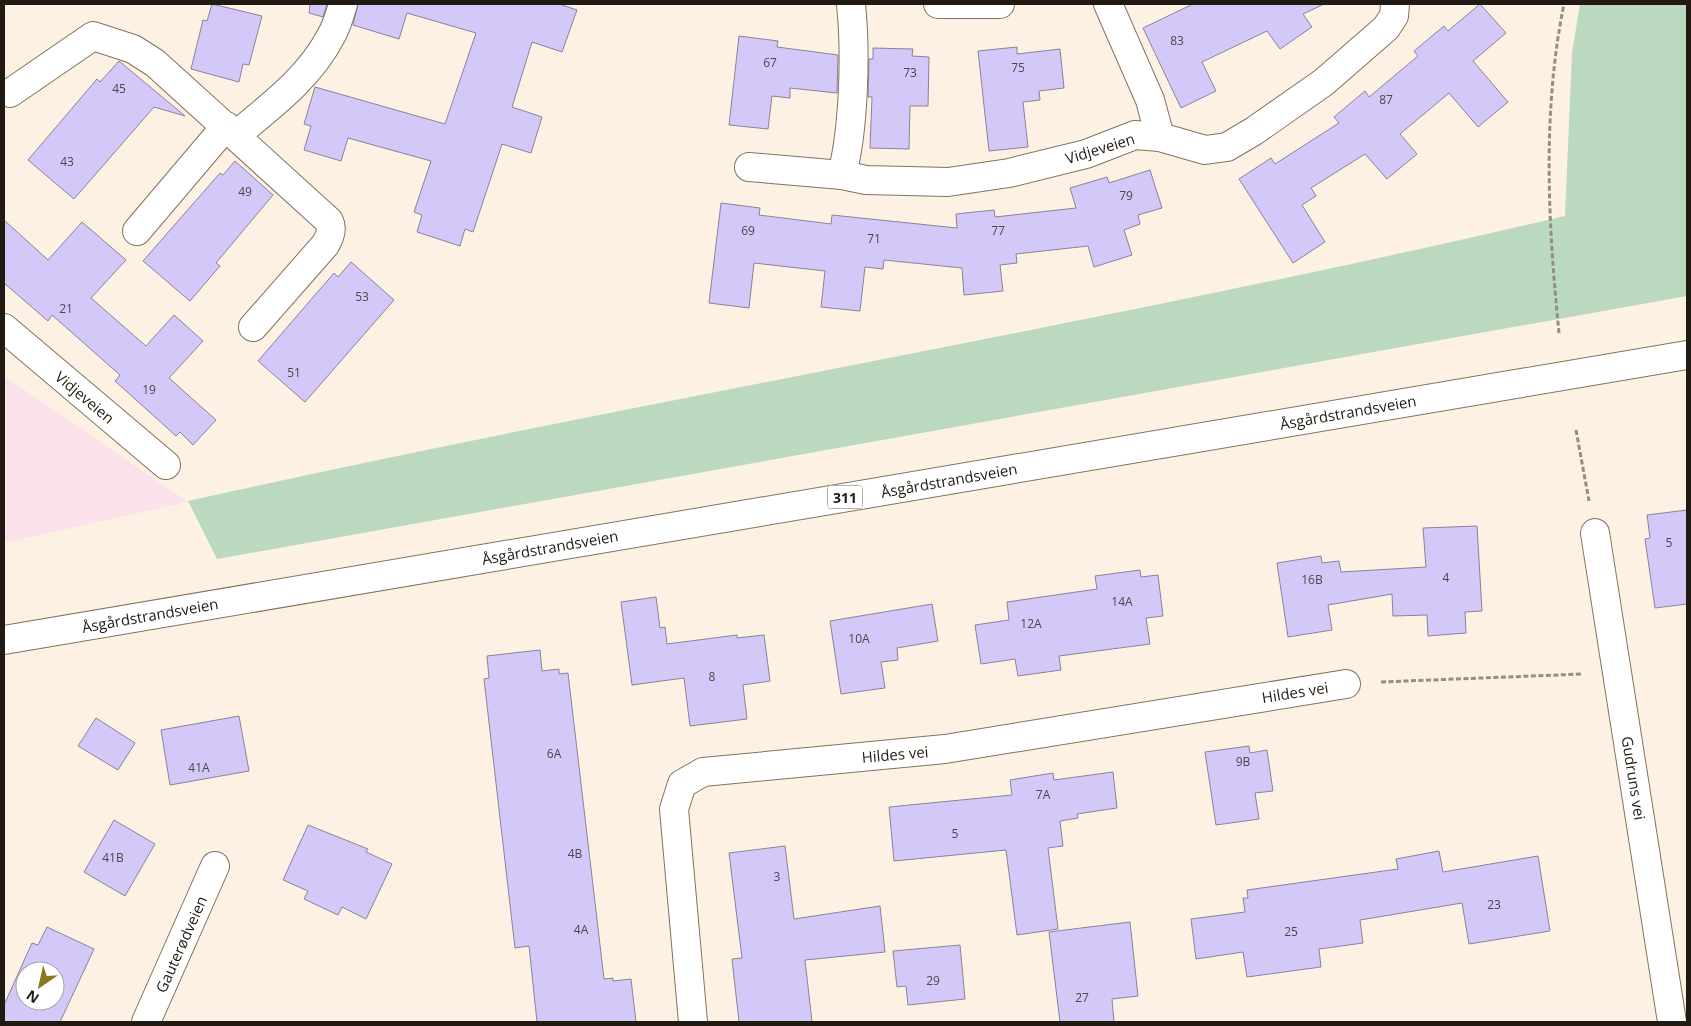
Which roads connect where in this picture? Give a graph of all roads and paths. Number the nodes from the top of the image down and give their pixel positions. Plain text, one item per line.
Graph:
1 (343, 4) edge
2 (851, 4) edge
3 (938, 4) edge
4 (1000, 4) edge
5 (1108, 4) edge
6 (1395, 4) edge
7 (1564, 4) edge
8 (10, 93) dead end
9 (231, 130) junction
10 (1160, 137) junction
11 (749, 167) dead end
12 (842, 175) junction
13 (137, 231) dead end
14 (253, 327) dead end
15 (4, 328) edge
16 (1559, 333) dead end
17 (1687, 355) edge
18 (1576, 430) dead end
19 (166, 465) dead end
20 (1595, 533) joint
21 (4, 640) edge
22 (1617, 673) junction
23 (1346, 684) joint
24 (215, 866) dead end
25 (146, 1022) edge
26 (693, 1022) edge
27 (1672, 1022) edge

1 - 9 street
2 - 12 street
3 - 4 street
5 - 10 street
6 - 10 street, Vidjeveien
7 - 16 path
8 - 9 street
9 - 13 street
9 - 14 street
10 - 12 street, Vidjeveien
11 - 12 street, Vidjeveien
15 - 19 street, Vidjeveien
17 - 21 street, Åsgårdstrandsveien / 311
18 - 20 path
20 - 22 street, Gudruns vei
22 - 23 path
22 - 27 street, Gudruns vei
23 - 26 street, Hildes vei
24 - 25 street, Gauterødveien

